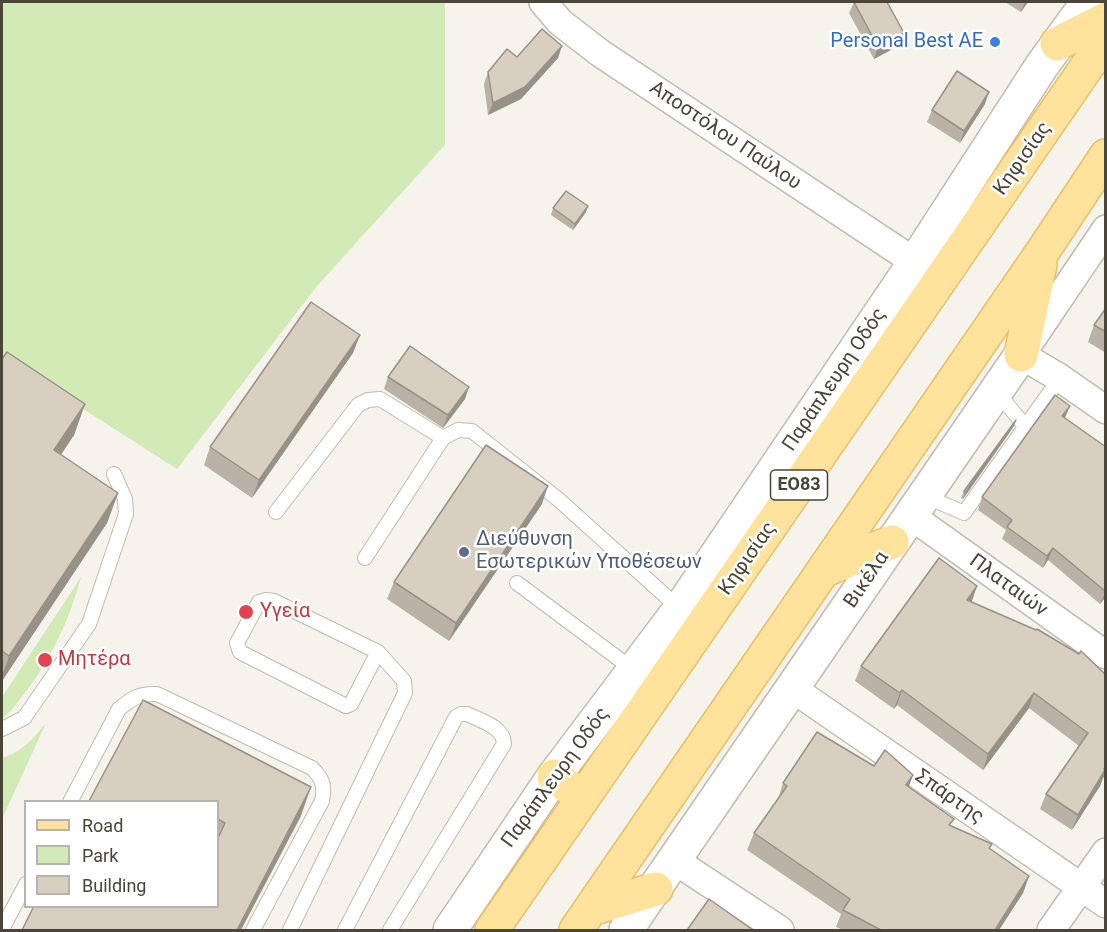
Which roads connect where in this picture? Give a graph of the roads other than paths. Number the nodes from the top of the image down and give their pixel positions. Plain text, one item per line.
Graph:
1 (543, 2) edge
2 (1088, 2) edge
3 (1106, 19) edge
4 (1106, 39) edge
5 (1057, 44) junction
6 (1106, 156) edge
7 (1106, 230) edge
8 (1043, 250) junction
9 (915, 262) junction
10 (1021, 354) junction
11 (1060, 378) junction
12 (996, 391) junction
13 (1106, 410) edge
14 (1025, 426) junction
15 (443, 438) junction
16 (114, 474) dead end
17 (918, 506) junction
18 (276, 512) dead end
19 (892, 542) junction
20 (365, 558) dead end
21 (823, 571) junction
22 (517, 583) dead end
23 (680, 609) junction
24 (378, 652) junction
25 (1106, 656) edge
26 (635, 671) junction
27 (793, 689) junction
28 (2, 729) edge
29 (554, 776) junction
30 (583, 798) junction
31 (71, 800) edge
32 (1106, 852) edge
33 (674, 860) junction
34 (24, 888) edge
35 (1081, 888) junction
36 (656, 889) junction
37 (1106, 904) edge
38 (584, 920) edge
39 (2, 929) edge
40 (253, 930) edge
41 (290, 930) edge
42 (345, 930) edge
43 (390, 930) edge
44 (450, 930) edge
45 (492, 930) edge
46 (627, 930) edge
47 (780, 930) edge
48 (1051, 930) edge

1 - 9 street, Αποστόλου Παύλου
2 - 5 street, Παράπλευρη Οδός
3 - 5 main road
4 - 30 main road, Κηφισίας / ΕΟ83
5 - 9 street, Παράπλευρη Οδός
6 - 8 main road
7 - 10 street, Βικέλα
8 - 10 main road
8 - 21 main road
9 - 23 street, Παράπλευρη Οδός
10 - 11 street
10 - 12 street, Βικέλα
11 - 13 street
11 - 14 lane
12 - 14 lane
12 - 17 street, Βικέλα
14 - 17 lane
15 - 18 lane
15 - 20 lane
15 - 23 lane
16 - 28 lane
17 - 19 street, Βικέλα
17 - 25 street, Πλαταιών
19 - 21 main road
19 - 27 street, Βικέλα
21 - 38 main road
22 - 26 lane
23 - 26 street, Παράπλευρη Οδός
24 - 24 lane
24 - 41 lane
26 - 29 street, Παράπλευρη Οδός
27 - 33 street, Βικέλα
27 - 35 street, Σπάρτης
29 - 30 main road
29 - 44 street, Παράπλευρη Οδός
30 - 45 main road, Κηφισίας / ΕΟ83
31 - 40 lane
32 - 35 street
33 - 36 street, Βικέλα
33 - 47 street
34 - 39 lane
35 - 37 street, Σπάρτης
35 - 48 street
36 - 38 main road
36 - 46 street, Βικέλα
42 - 43 lane

